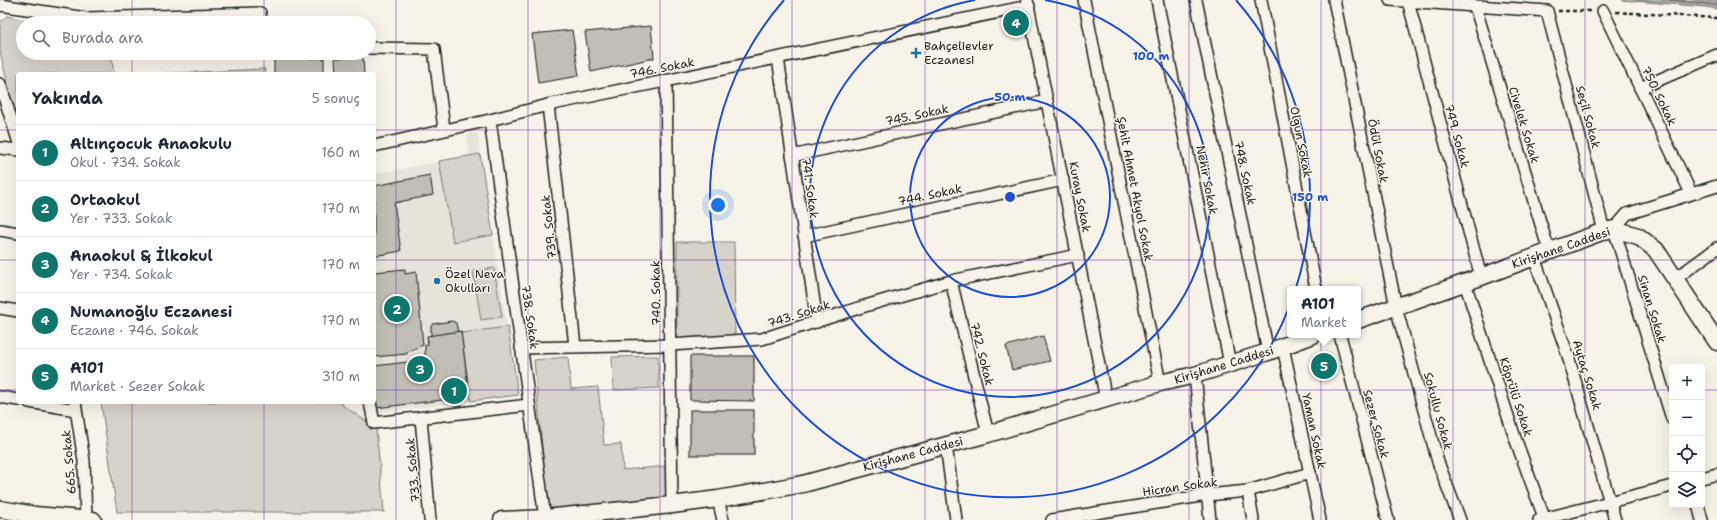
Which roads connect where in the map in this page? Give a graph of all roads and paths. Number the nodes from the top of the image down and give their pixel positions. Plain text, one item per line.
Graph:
1 (1084, 0) edge
2 (1158, 0) edge
3 (1196, 0) edge
4 (1261, 0) edge
5 (1334, 0) edge
6 (1390, 0) edge
7 (1408, 1) edge
8 (1028, 3) edge
9 (0, 5) edge
10 (1475, 6) junction
11 (1547, 11) junction
12 (1603, 11) junction
13 (73, 16) edge
14 (156, 16) edge
15 (260, 16) edge
16 (1717, 18) edge
17 (376, 48) edge
18 (1717, 56) edge
19 (778, 58) junction
20 (666, 81) junction
21 (0, 84) edge
22 (1640, 88) junction
23 (1047, 101) junction
24 (548, 105) junction
25 (490, 120) junction
26 (444, 130) junction
27 (16, 134) edge
28 (376, 146) edge
29 (0, 148) edge
30 (16, 150) edge
31 (792, 156) junction
32 (1063, 180) junction
33 (1717, 186) edge
34 (1691, 193) junction
35 (0, 230) edge
36 (1609, 230) junction
37 (16, 233) edge
38 (804, 236) junction
39 (1717, 248) edge
40 (1549, 251) junction
41 (1078, 255) junction
42 (1534, 257) junction
43 (1481, 277) junction
44 (1675, 279) junction
45 (951, 280) junction
46 (1465, 283) junction
47 (1315, 286) edge
48 (1396, 307) junction
49 (0, 308) edge
50 (16, 311) edge
51 (1361, 319) edge
52 (816, 322) junction
53 (1306, 338) edge
54 (1341, 338) edge
55 (1717, 342) edge
56 (670, 345) junction
57 (575, 346) junction
58 (1283, 347) junction
59 (521, 348) junction
60 (1268, 352) junction
61 (1230, 364) junction
62 (1195, 375) junction
63 (1160, 383) junction
64 (0, 397) edge
65 (16, 400) edge
66 (1106, 400) junction
67 (52, 404) edge
68 (370, 404) edge
69 (529, 405) junction
70 (76, 406) edge
71 (1669, 410) edge
72 (421, 418) junction
73 (988, 434) junction
74 (946, 445) junction
75 (1310, 473) junction
76 (1717, 474) edge
77 (1705, 477) edge
78 (1669, 487) edge
79 (1248, 491) junction
80 (1207, 495) junction
81 (718, 499) junction
82 (1610, 502) junction
83 (672, 505) junction
84 (1699, 508) edge
85 (0, 509) edge
86 (545, 518) junction
87 (88, 520) edge
88 (430, 520) edge
89 (502, 520) edge
90 (723, 520) edge
91 (956, 520) edge
92 (1052, 520) edge
93 (1210, 520) edge
94 (1253, 520) edge
95 (1320, 520) edge
96 (1388, 520) edge
97 (1460, 520) edge
98 (1543, 520) edge
99 (1616, 520) edge
100 (1702, 520) edge

1 - 63 street, Şehit Ahmet Akyol Sokak
2 - 61 street, Nehir Sokak
3 - 60 street, 748. Sokak
4 - 47 street, Olgun Sokak
5 - 48 street, Ödül Sokak
6 - 7 street
7 - 10 street
7 - 43 street, 749. Sokak
8 - 19 street, 746. Sokak
8 - 23 street, Kuray Sokak
9 - 13 street
10 - 11 street
10 - 40 street, Civelek Sokak
11 - 12 path
11 - 36 street, Seçil Sokak
12 - 16 path
12 - 22 street, 750. Sokak
14 - 15 street
17 - 26 street
18 - 22 street
19 - 20 street, 746. Sokak
19 - 31 street, 741. Sokak
20 - 24 street, 746. Sokak
20 - 56 street, 740. Sokak
21 - 27 street
22 - 34 street, 750. Sokak
23 - 31 street, 745. Sokak
23 - 32 street, Kuray Sokak
24 - 25 street, 746. Sokak
24 - 57 street, 739. Sokak
25 - 26 street, 746. Sokak
25 - 59 street, 738. Sokak
26 - 28 street, 746. Sokak
29 - 30 street
31 - 38 street, 741. Sokak
32 - 38 street, 744. Sokak
32 - 41 street, Kuray Sokak
33 - 34 street
34 - 36 street
35 - 37 street
36 - 40 street, Kirişhane Caddesi
36 - 44 street, Kirişhane Caddesi
36 - 71 street, Sinan Sokak
38 - 52 street, 741. Sokak
39 - 44 street
40 - 42 street, Kirişhane Caddesi
41 - 45 street, 743. Sokak
41 - 66 street, Kuray Sokak
42 - 43 street, Kirişhane Caddesi
42 - 82 street, Aytaç Sokak
43 - 46 street, Kirişhane Caddesi
44 - 55 street, Kirişhane Caddesi
45 - 52 street, 743. Sokak
45 - 73 street, 742. Sokak
46 - 48 street, Kirişhane Caddesi
46 - 98 street, Köprülü Sokak
48 - 51 street, Kirişhane Caddesi
48 - 97 street, Sokullu Sokak
49 - 50 street
52 - 56 street, 743. Sokak
53 - 58 street, Kirişhane Caddesi
54 - 96 street, Sezer Sokak
56 - 57 street, 743. Sokak
56 - 83 street, 740. Sokak
57 - 59 street, 743. Sokak
58 - 60 street, Kirişhane Caddesi
58 - 75 street, Yaman Sokak
59 - 69 street, 738. Sokak
60 - 61 street, Kirişhane Caddesi
61 - 62 street, Kirişhane Caddesi
62 - 63 street, Kirişhane Caddesi
62 - 80 street
63 - 66 street, Kirişhane Caddesi
64 - 65 street
66 - 73 street, Kirişhane Caddesi
67 - 70 street
68 - 72 street
69 - 72 street
69 - 86 street, 738. Sokak
70 - 87 street, 665. Sokak
72 - 88 street, 733. Sokak
73 - 74 street, Kirişhane Caddesi
74 - 81 street, Kirişhane Caddesi
74 - 91 street
75 - 79 street, Hicran Sokak
75 - 95 street, Yaman Sokak
76 - 77 street
78 - 82 street
79 - 80 street, Hicran Sokak
79 - 94 street
80 - 92 street, Hicran Sokak
80 - 93 street
81 - 83 street, Kirişhane Caddesi
81 - 90 street
82 - 98 street
82 - 99 street, Aytaç Sokak
83 - 86 street, Kirişhane Caddesi
84 - 100 street
85 - 87 street
86 - 89 street, Kirişhane Caddesi

